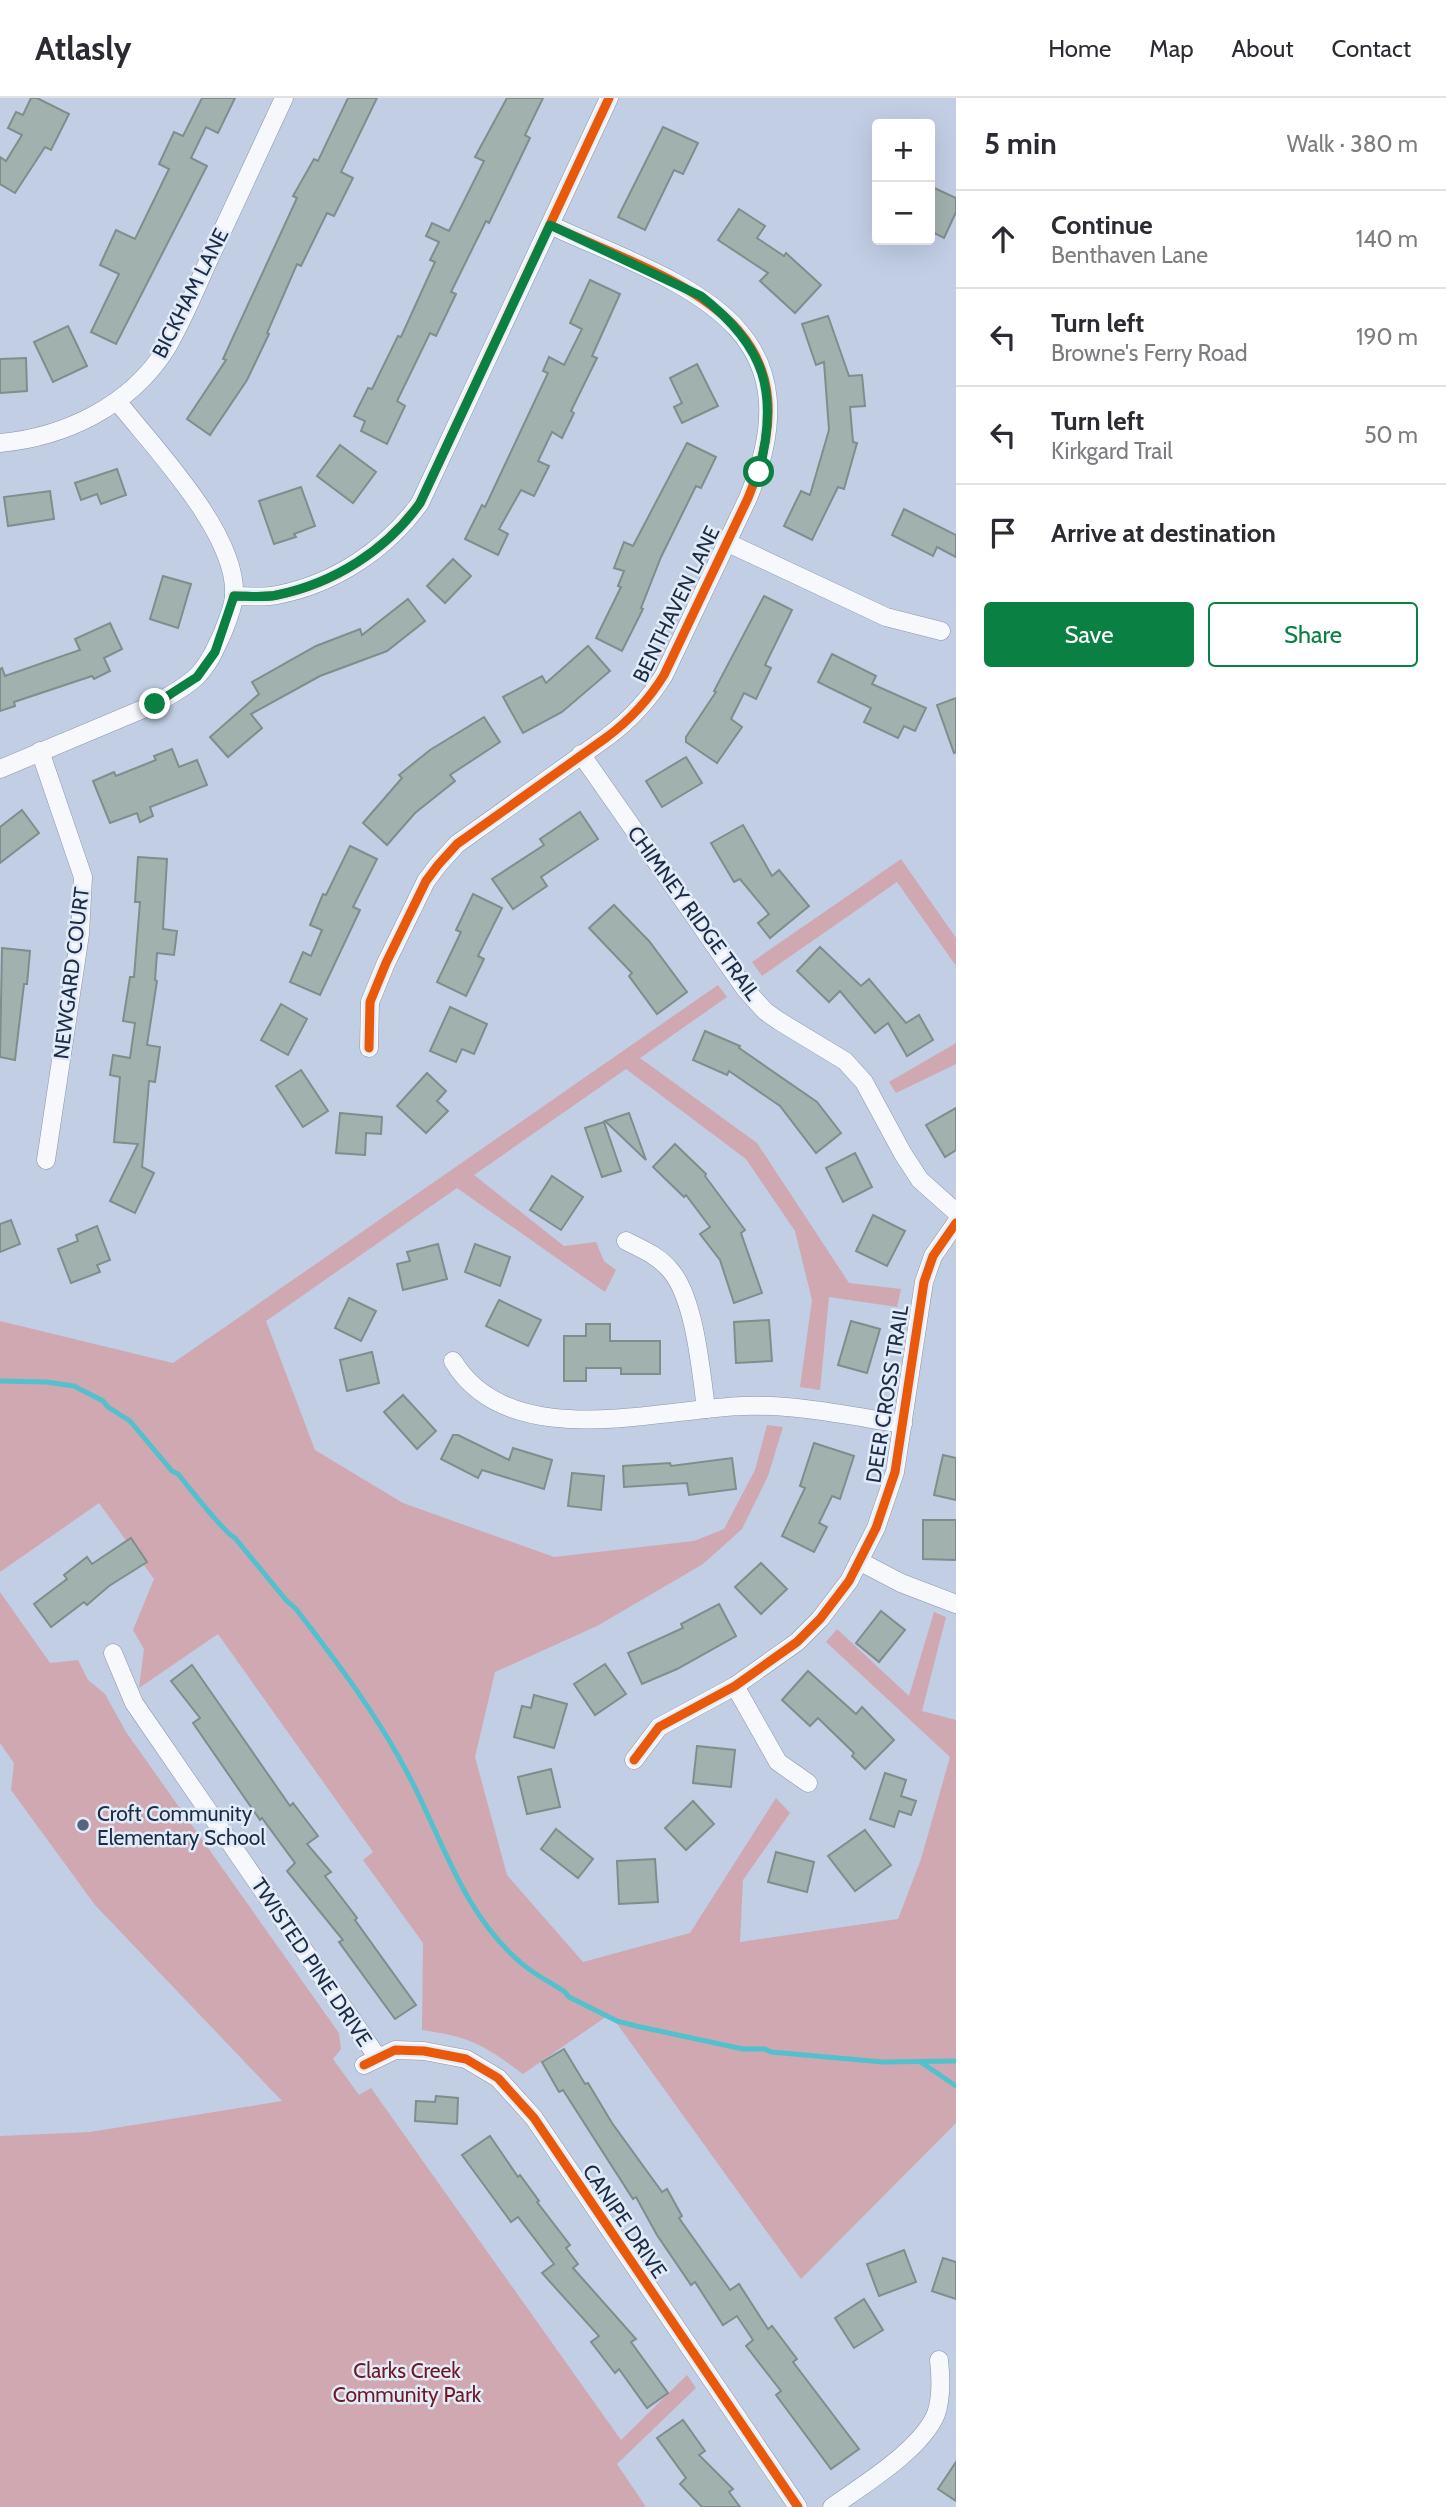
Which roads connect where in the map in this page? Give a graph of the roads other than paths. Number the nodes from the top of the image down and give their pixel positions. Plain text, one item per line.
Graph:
1 (284, 98) edge
2 (609, 98) edge
3 (550, 225) junction
4 (117, 401) junction
5 (0, 443) edge
6 (726, 542) junction
7 (234, 596) junction
8 (940, 631) dead end
9 (40, 751) junction
10 (581, 754) junction
11 (0, 769) edge
12 (369, 1048) dead end
13 (46, 1160) dead end
14 (956, 1212) edge
15 (956, 1223) edge
16 (626, 1241) dead end
17 (453, 1361) dead end
18 (706, 1409) junction
19 (903, 1424) junction
20 (859, 1561) junction
21 (956, 1604) edge
22 (113, 1653) dead end
23 (735, 1686) junction
24 (634, 1760) dead end
25 (808, 1783) dead end
26 (371, 2062) joint
27 (939, 2360) dead end
28 (798, 2507) edge
29 (832, 2507) edge

1 - 4 street, BICKHAM LANE
2 - 3 street
3 - 6 street, BENTHAVEN LANE
3 - 7 street
4 - 5 street, BICKHAM LANE
4 - 7 street
6 - 8 street
6 - 10 street, BENTHAVEN LANE
7 - 9 street
9 - 11 street
9 - 13 street, NEWGARD COURT
10 - 12 street, BENTHAVEN LANE
10 - 14 street, CHIMNEY RIDGE TRAIL
15 - 19 street, DEER CROSS TRAIL
16 - 18 street
17 - 18 street
18 - 19 street
19 - 20 street, DEER CROSS TRAIL
20 - 21 street
20 - 23 street, DEER CROSS TRAIL
22 - 26 street, TWISTED PINE DRIVE
23 - 24 street, DEER CROSS TRAIL
23 - 25 street
26 - 28 street, CANIPE DRIVE
27 - 29 street

